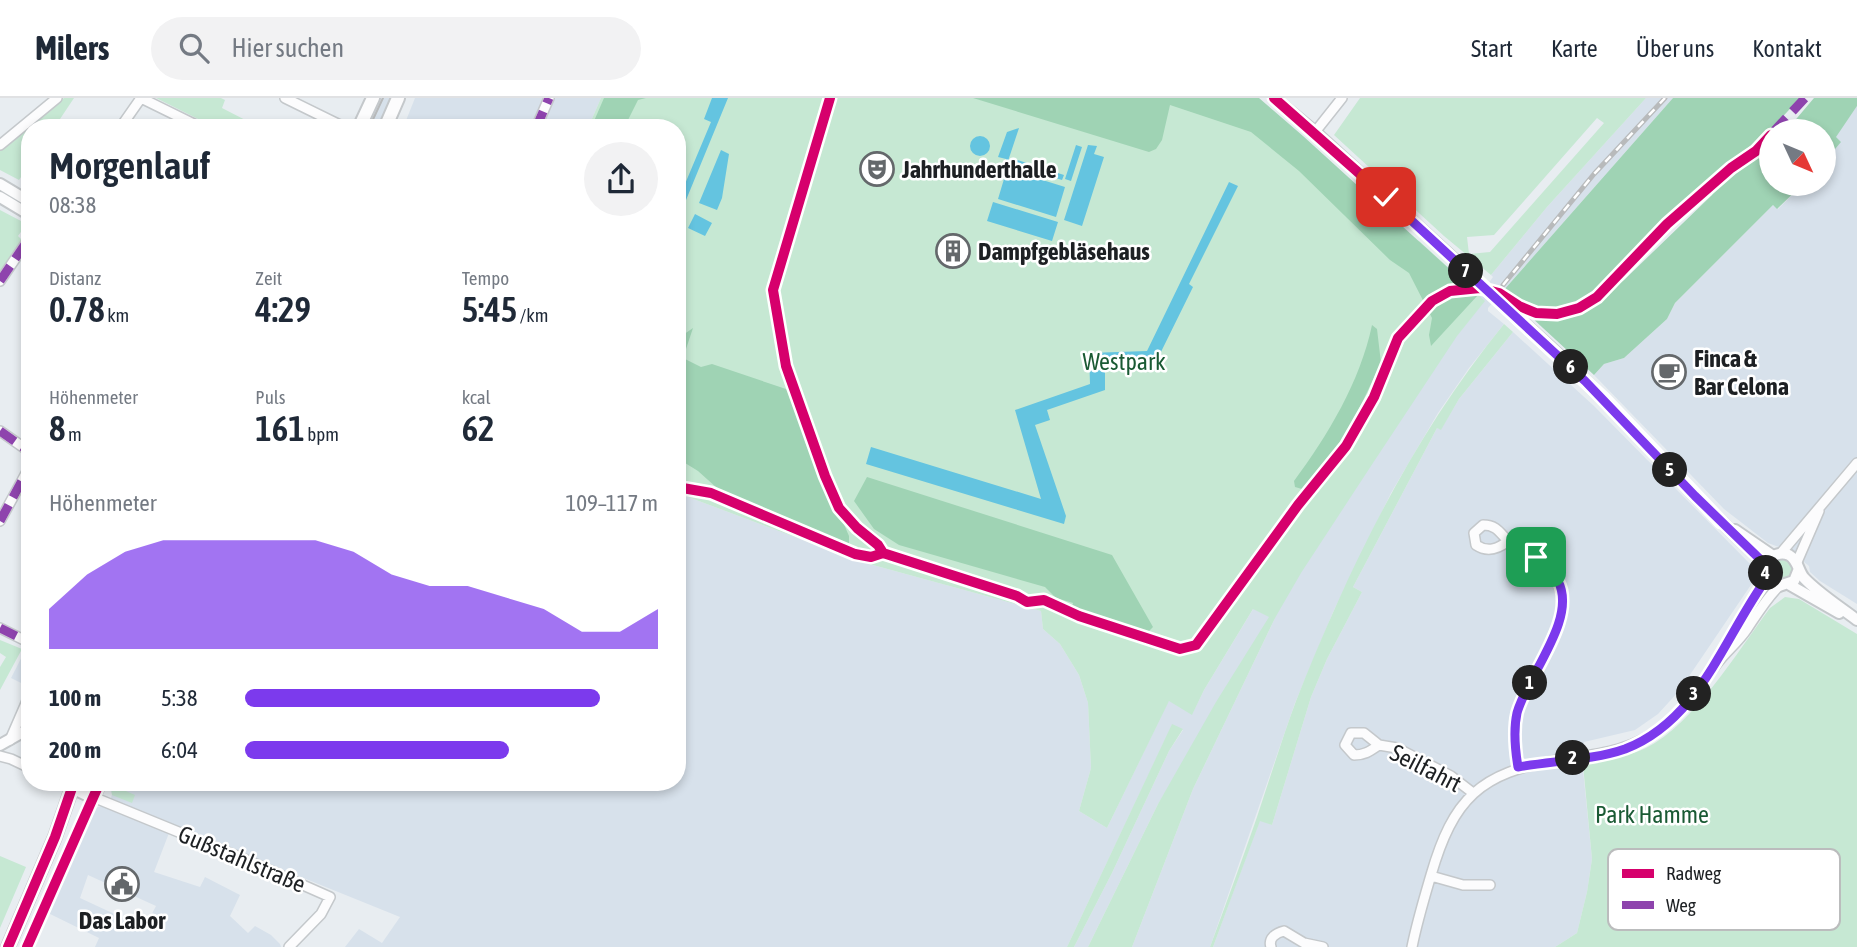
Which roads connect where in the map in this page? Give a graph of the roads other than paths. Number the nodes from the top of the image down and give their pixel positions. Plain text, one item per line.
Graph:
1 (57, 98) edge
2 (141, 98) edge
3 (285, 98) edge
4 (373, 98) edge
5 (398, 98) edge
6 (549, 98) edge
7 (1274, 98) edge
8 (1342, 98) edge
9 (30, 119) edge
10 (126, 119) edge
11 (184, 119) edge
12 (328, 119) edge
13 (363, 119) edge
14 (389, 119) edge
15 (540, 119) edge
16 (21, 126) edge
17 (18, 128) junction
18 (1314, 132) junction
19 (0, 136) edge
20 (0, 145) edge
21 (0, 184) edge
22 (0, 197) edge
23 (21, 197) edge
24 (21, 210) edge
25 (21, 250) edge
26 (0, 281) edge
27 (0, 431) edge
28 (21, 446) edge
29 (1857, 463) edge
30 (21, 482) edge
31 (1821, 506) junction
32 (0, 521) edge
33 (1721, 522) junction
34 (1508, 541) dead end
35 (1777, 555) junction
36 (1766, 565) junction
37 (1798, 567) junction
38 (1767, 578) junction
39 (1784, 586) junction
40 (1857, 621) edge
41 (0, 628) edge
42 (21, 638) edge
43 (1720, 659) junction
44 (21, 712) edge
45 (21, 733) edge
46 (5, 743) edge
47 (1379, 745) dead end
48 (0, 756) edge
49 (21, 763) edge
50 (1518, 767) junction
51 (67, 791) edge
52 (82, 791) edge
53 (96, 791) edge
54 (1473, 793) junction
55 (93, 797) junction
56 (1431, 876) junction
57 (1490, 885) dead end
58 (1302, 945) edge
59 (8, 947) edge
60 (289, 947) edge
61 (1271, 947) edge
62 (1323, 947) edge
63 (1412, 947) edge

1 - 9 street
2 - 10 street
2 - 11 street
3 - 12 street
4 - 13 main road
5 - 14 main road
6 - 15 street
7 - 18 street
8 - 18 street
16 - 17 street
17 - 19 street
17 - 20 street
18 - 33 street
21 - 23 street
22 - 24 street
25 - 26 street
27 - 28 street
29 - 31 street
30 - 32 street
31 - 35 street
31 - 37 street
33 - 35 street
33 - 36 street
34 - 50 street
35 - 36 street
35 - 37 street
36 - 38 street
37 - 39 street
37 - 40 street
38 - 39 street
38 - 43 street, Seilfahrt
39 - 40 street
39 - 43 street, Seilfahrt
41 - 42 street
43 - 50 street, Seilfahrt
44 - 46 street
45 - 46 street
47 - 54 street, Seilfahrt
48 - 49 street
50 - 54 street, Seilfahrt
51 - 59 main road
52 - 55 main road
53 - 55 main road
54 - 56 street, Seilfahrt
55 - 60 street, Gußstahlstraße
56 - 57 street
56 - 63 street, Seilfahrt
58 - 61 street
58 - 62 street

